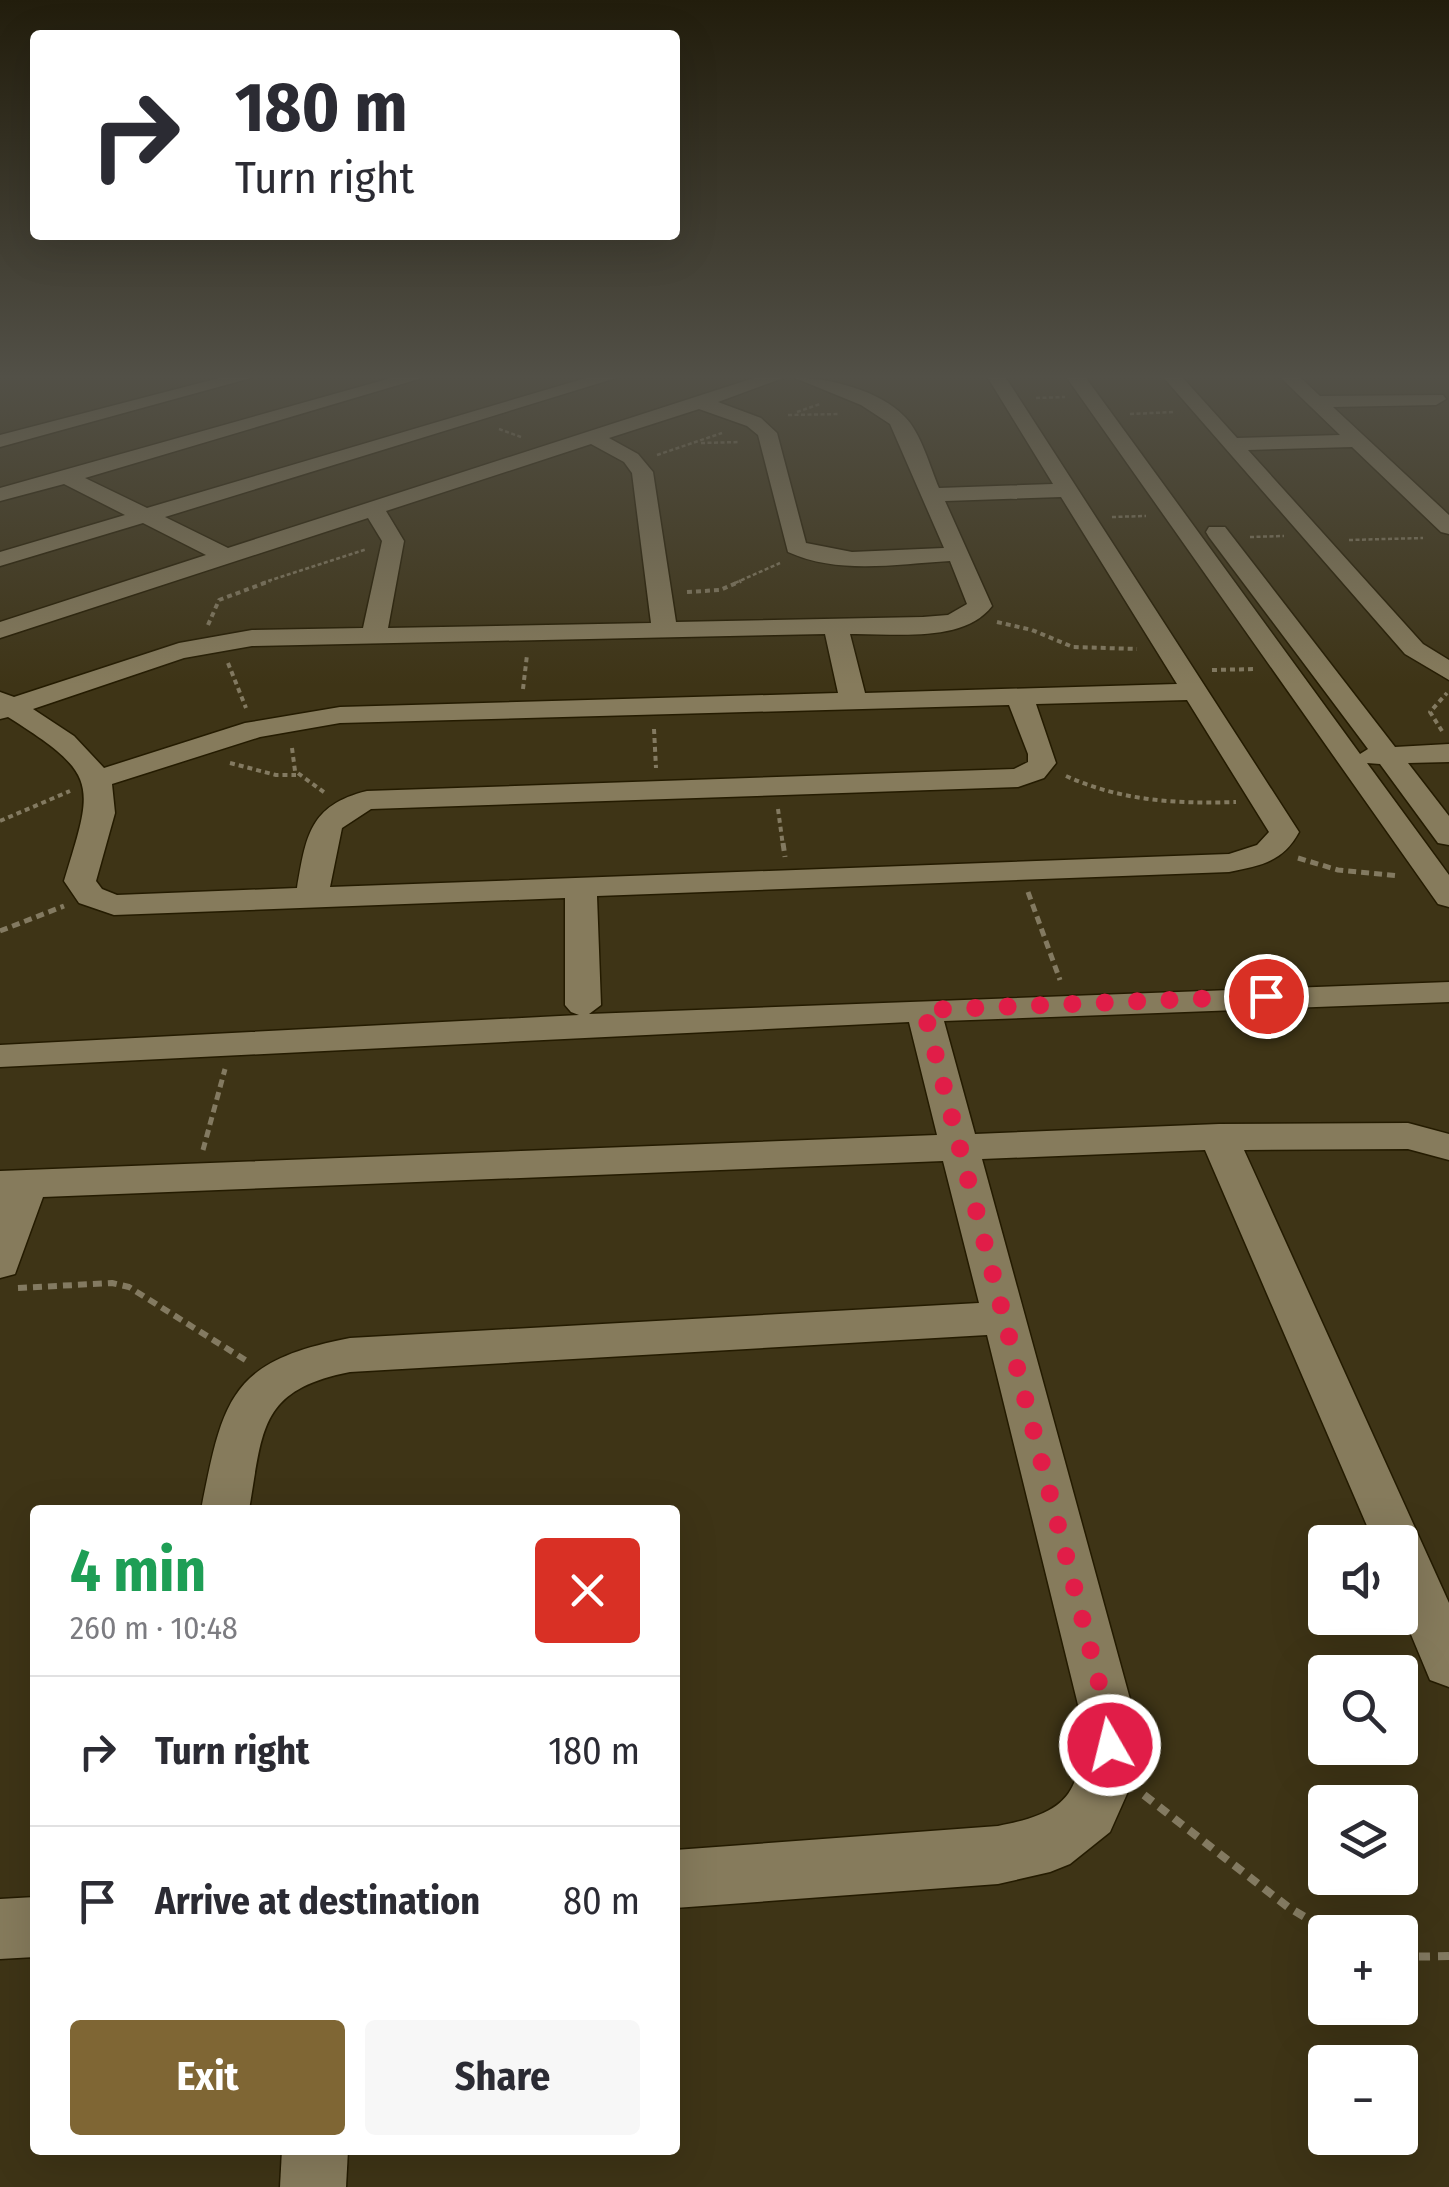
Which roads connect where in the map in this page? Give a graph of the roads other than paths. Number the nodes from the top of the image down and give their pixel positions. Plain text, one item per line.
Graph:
1 (50, 480) edge
2 (73, 480) edge
3 (255, 480) edge
4 (458, 480) edge
5 (643, 480) edge
6 (776, 480) edge
7 (924, 480) edge
8 (1060, 480) edge
9 (1152, 480) edge
10 (1178, 480) edge
11 (1262, 480) edge
12 (1392, 480) edge
13 (1066, 490) junction
14 (0, 494) edge
15 (931, 495) junction
16 (373, 508) junction
17 (141, 514) junction
18 (1440, 533) edge
19 (958, 554) junction
20 (0, 556) edge
21 (226, 556) junction
22 (836, 626) junction
23 (0, 630) edge
24 (665, 630) junction
25 (374, 635) junction
26 (1305, 646) junction
27 (1277, 658) junction
28 (1449, 672) edge
29 (1188, 681) junction
30 (1019, 697) junction
31 (853, 701) junction
32 (4, 706) edge
33 (1449, 739) edge
34 (1385, 748) junction
35 (1449, 754) edge
36 (1350, 757) junction
37 (96, 780) junction
38 (1449, 836) edge
39 (580, 886) junction
40 (1443, 888) edge
41 (312, 898) junction
42 (1449, 973) edge
43 (1449, 992) edge
44 (584, 1005) junction
45 (722, 1008) junction
46 (924, 1010) junction
47 (0, 1036) edge
48 (0, 1056) edge
49 (1220, 1138) junction
50 (959, 1146) junction
51 (1449, 1147) edge
52 (13, 1185) edge
53 (0, 1263) edge
54 (1004, 1318) junction
55 (226, 1505) edge
56 (1390, 1525) edge
57 (1418, 1590) edge
58 (1449, 1663) edge
59 (680, 1879) edge
60 (30, 1927) edge
61 (0, 1930) edge
62 (315, 2155) edge
63 (313, 2187) edge

1 - 14 street
2 - 17 street
3 - 17 street
4 - 16 street
5 - 24 street
6 - 19 street
7 - 15 street
8 - 13 street
9 - 27 street
10 - 26 street
11 - 28 street
12 - 18 street
13 - 15 street
13 - 29 street
15 - 19 street
16 - 21 street
16 - 25 street
17 - 20 street
17 - 21 street
19 - 22 street
21 - 23 street
22 - 24 street
22 - 31 street
24 - 25 street
25 - 32 street
26 - 27 street
26 - 34 street
27 - 36 street
29 - 30 street
29 - 39 street
30 - 31 street
30 - 41 street
31 - 37 street
32 - 37 street
33 - 34 street
34 - 35 street
34 - 36 street
34 - 38 street
36 - 40 street
37 - 41 street
39 - 41 street
39 - 44 street
42 - 45 street
43 - 46 street
44 - 45 street
44 - 47 street
45 - 46 street
45 - 48 street
46 - 50 street
49 - 50 street
49 - 51 street
49 - 56 street
50 - 52 street
50 - 54 street
52 - 53 street
54 - 55 street
54 - 59 street
57 - 58 street
60 - 61 street
62 - 63 street

